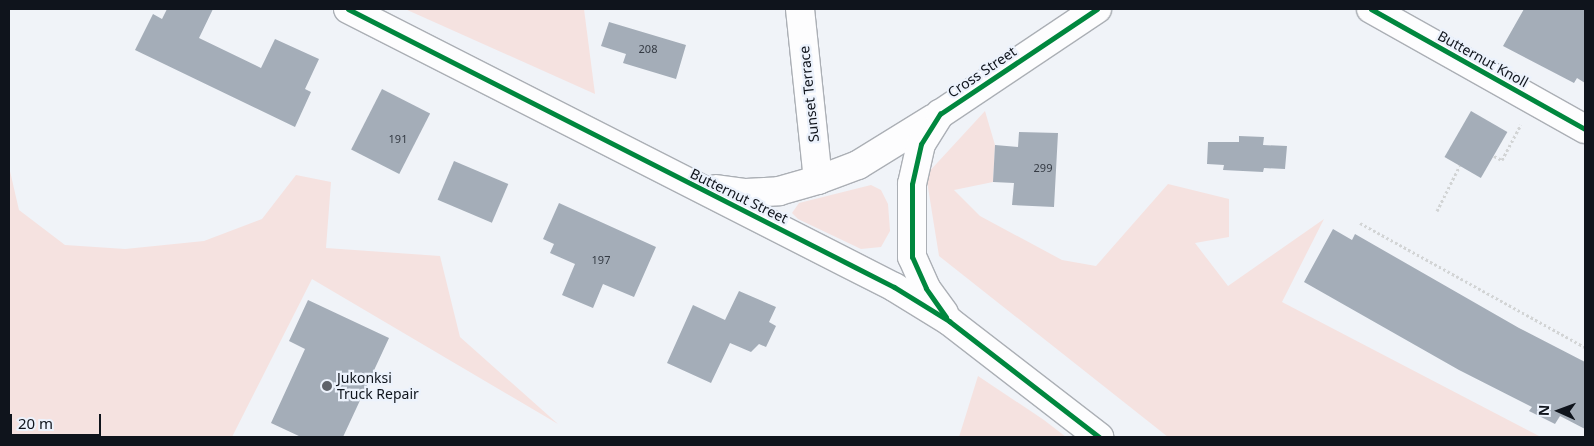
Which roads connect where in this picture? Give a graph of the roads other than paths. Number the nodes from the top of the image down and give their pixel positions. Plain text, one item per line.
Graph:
1 (348, 9) edge
2 (800, 9) edge
3 (1097, 9) edge
4 (1371, 9) edge
5 (940, 114) junction
6 (1585, 129) edge
7 (680, 179) junction
8 (818, 180) junction
9 (949, 321) junction
10 (1099, 437) edge

1 - 7 street, Butternut Street
2 - 8 street, Sunset Terrace
3 - 5 street, Cross Street
4 - 6 street, Butternut Knoll
5 - 8 street, Cross Street
5 - 9 street, Cross Street
7 - 8 street, Cross Street
7 - 9 street, Butternut Street
9 - 10 street, Butternut Street

